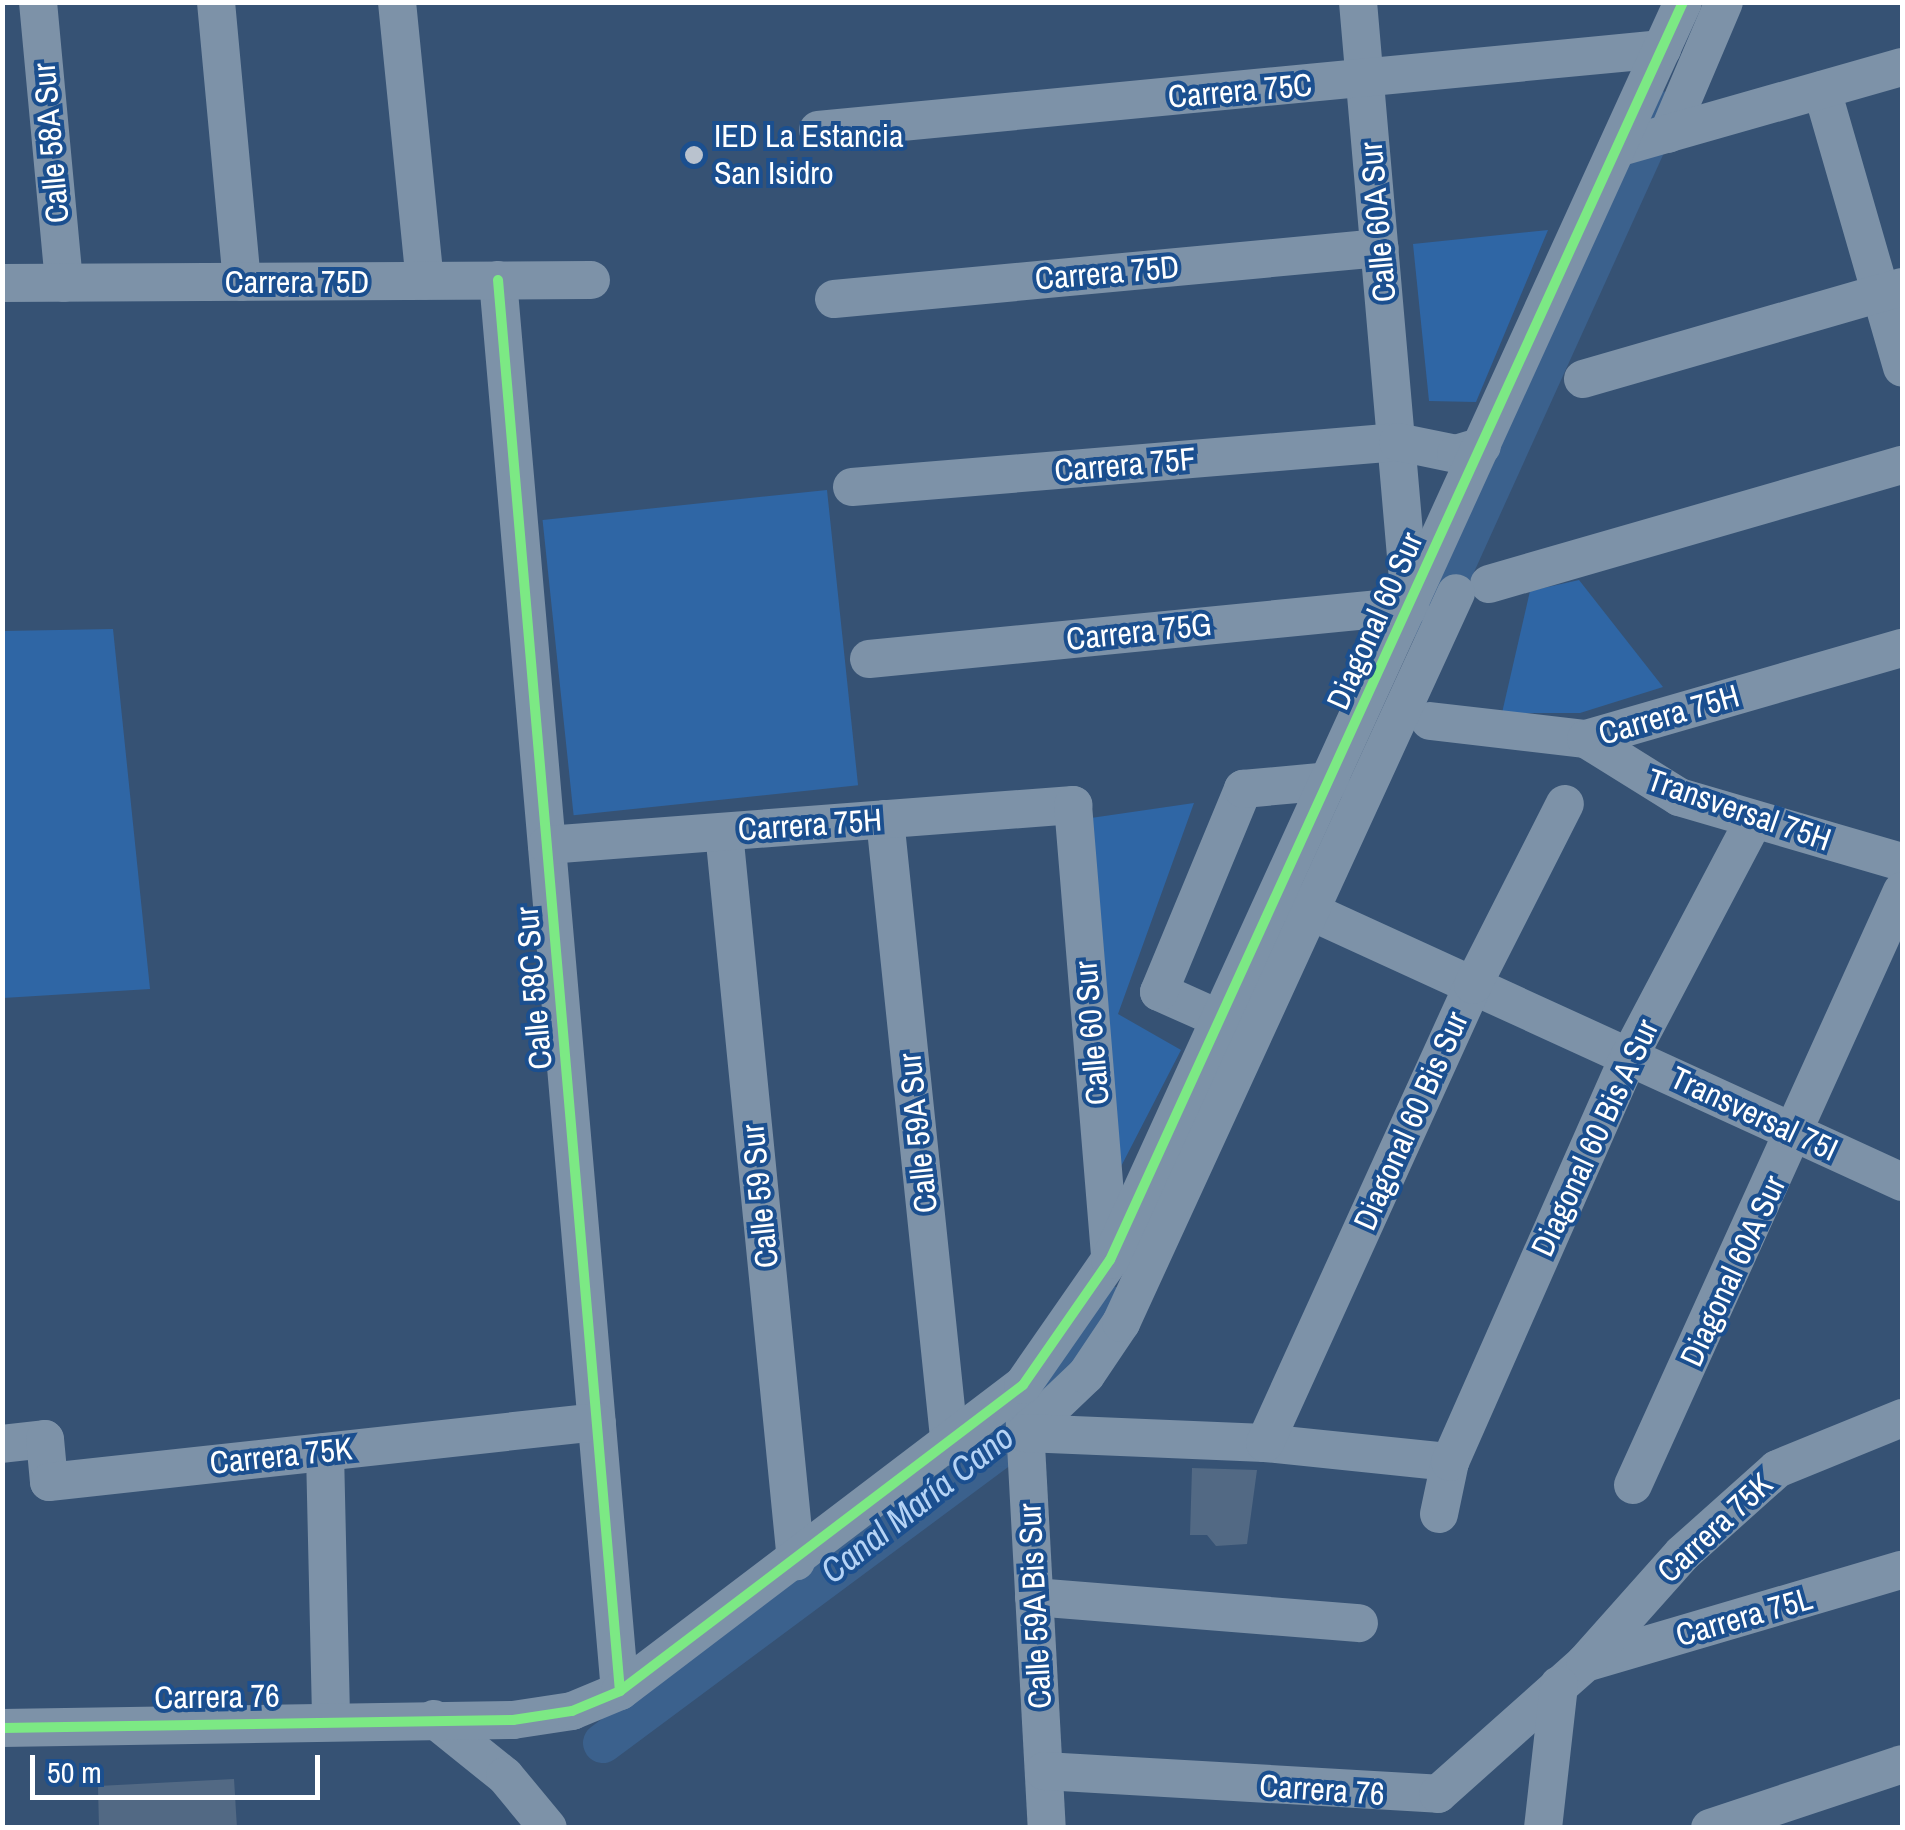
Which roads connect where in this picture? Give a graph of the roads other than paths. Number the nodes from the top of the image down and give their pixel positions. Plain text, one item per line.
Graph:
1 (38, 2) edge
2 (216, 2) edge
3 (397, 2) edge
4 (1358, 2) edge
5 (1683, 2) edge
6 (1724, 2) edge
7 (1662, 49) junction
8 (1902, 68) edge
9 (1365, 79) junction
10 (1822, 90) junction
11 (818, 130) dead end
12 (1668, 134) junction
13 (1617, 148) junction
14 (1380, 248) junction
15 (498, 280) junction
16 (591, 280) dead end
17 (426, 281) junction
18 (242, 282) junction
19 (2, 283) edge
20 (64, 283) junction
21 (1892, 290) edge
22 (834, 299) dead end
23 (1902, 368) edge
24 (1583, 379) dead end
25 (1398, 442) junction
26 (1482, 446) junction
27 (1902, 465) edge
28 (852, 487) dead end
29 (1410, 606) junction
30 (1902, 648) edge
31 (869, 659) dead end
32 (1430, 721) dead end
33 (1586, 739) junction
34 (1331, 781) junction
35 (1565, 804) dead end
36 (1073, 806) joint
37 (885, 819) junction
38 (1754, 820) junction
39 (724, 832) junction
40 (547, 845) junction
41 (1902, 862) edge
42 (1902, 891) edge
43 (1295, 904) junction
44 (1473, 985) junction
45 (1222, 1020) junction
46 (1629, 1057) junction
47 (1798, 1134) junction
48 (1902, 1182) edge
49 (1110, 1260) junction
50 (1023, 1385) junction
51 (1902, 1418) edge
52 (597, 1422) junction
53 (1025, 1433) junction
54 (1265, 1443) junction
55 (2, 1444) edge
56 (950, 1446) junction
57 (325, 1452) junction
58 (1450, 1462) junction
59 (1633, 1485) dead end
60 (1438, 1514) dead end
61 (796, 1561) junction
62 (1902, 1570) edge
63 (1034, 1597) junction
64 (1359, 1623) dead end
65 (1572, 1674) junction
66 (620, 1691) junction
67 (434, 1719) junction
68 (331, 1720) junction
69 (2, 1728) edge
70 (1902, 1764) edge
71 (1044, 1771) junction
72 (548, 1828) edge
73 (1047, 1828) edge
74 (1543, 1828) edge
75 (1710, 1828) edge

1 - 20 street, Calle 58A Sur
2 - 18 street
3 - 17 street
4 - 9 street, Calle 60A Sur
5 - 7 street, Diagonal 60 Sur
6 - 12 street
7 - 9 street, Carrera 75C
7 - 13 street, Diagonal 60 Sur
8 - 10 street
9 - 11 street, Carrera 75C
9 - 14 street, Calle 60A Sur
10 - 12 street
10 - 21 street
12 - 13 street
13 - 26 street, Diagonal 60 Sur
14 - 22 street, Carrera 75D
14 - 25 street, Calle 60A Sur
15 - 16 street, Carrera 75D
15 - 17 street, Carrera 75D
15 - 40 street, Calle 58C Sur
17 - 18 street, Carrera 75D
18 - 20 street, Carrera 75D
19 - 20 street, Carrera 75D
21 - 23 street
21 - 24 street
25 - 26 street
25 - 28 street, Carrera 75F
25 - 29 street, Calle 60A Sur
26 - 29 street, Diagonal 60 Sur
27 - 43 street, Diagonal 60 Sur
29 - 31 street, Carrera 75G
29 - 34 street, Diagonal 60 Sur
30 - 33 street, Carrera 75H
32 - 33 street, Carrera 75H
33 - 38 street, Transversal 75H
34 - 43 street, Diagonal 60 Sur
34 - 45 street
35 - 44 street, Diagonal 60 Bis Sur
36 - 37 street, Carrera 75H
36 - 49 street, Calle 60 Sur
37 - 39 street, Carrera 75H
37 - 56 street, Calle 59A Sur
38 - 41 street, Transversal 75H
38 - 46 street, Diagonal 60 Bis A Sur
39 - 40 street, Carrera 75H
39 - 61 street, Calle 59 Sur
40 - 52 street, Calle 58C Sur
42 - 47 street, Diagonal 60A Sur
43 - 44 street, Transversal 75I
43 - 45 street, Diagonal 60 Sur
43 - 53 street, Diagonal 60 Sur
44 - 46 street, Transversal 75I
44 - 54 street, Diagonal 60 Bis Sur
45 - 49 street, Diagonal 60 Sur
46 - 47 street, Transversal 75I
46 - 58 street, Diagonal 60 Bis A Sur
47 - 48 street, Transversal 75I
47 - 59 street, Diagonal 60A Sur
49 - 50 street, Diagonal 60 Sur
50 - 53 street, Calle 59A Bis Sur
50 - 56 street, Diagonal 60 Sur
51 - 65 street, Carrera 75K
52 - 57 street, Carrera 75K
52 - 66 street, Calle 58C Sur
53 - 54 street
53 - 63 street, Calle 59A Bis Sur
54 - 58 street
55 - 57 street, Carrera 75K
56 - 61 street, Diagonal 60 Sur
57 - 68 street
58 - 60 street, Diagonal 60 Bis A Sur
61 - 66 street, Carrera 76
62 - 65 street, Carrera 75L
63 - 64 street
63 - 71 street, Calle 59A Bis Sur
65 - 71 street, Carrera 76
65 - 74 street
66 - 67 street, Carrera 76
67 - 68 street, Carrera 76
67 - 72 street
68 - 69 street, Carrera 76
70 - 75 street
71 - 73 street, Calle 59A Bis Sur

